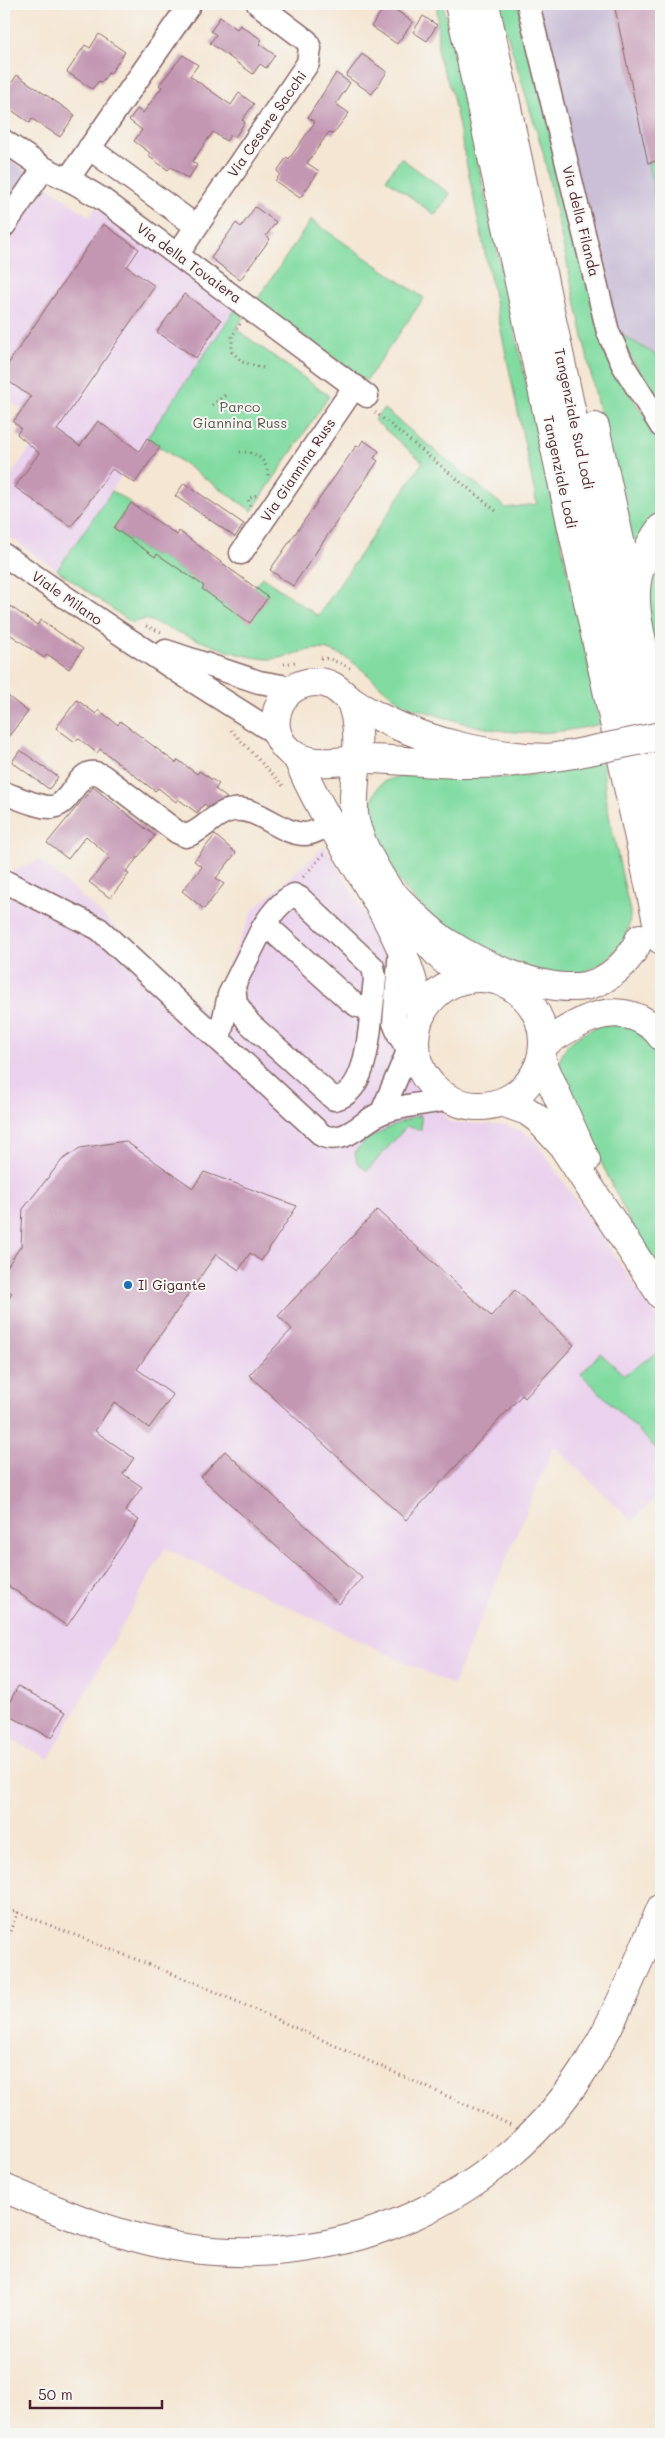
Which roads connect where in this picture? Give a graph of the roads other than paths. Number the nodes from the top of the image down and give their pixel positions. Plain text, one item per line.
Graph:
1 (190, 4) edge
2 (258, 4) edge
3 (459, 4) edge
4 (485, 4) edge
5 (528, 4) edge
6 (4, 141) edge
7 (90, 148) junction
8 (519, 162) junction
9 (44, 168) junction
10 (68, 179) junction
11 (4, 226) edge
12 (196, 226) junction
13 (177, 255) junction
14 (361, 391) joint
15 (661, 426) edge
16 (661, 528) edge
17 (241, 553) dead end
18 (4, 555) edge
19 (635, 609) junction
20 (131, 640) junction
21 (294, 688) junction
22 (350, 700) junction
23 (661, 726) edge
24 (355, 731) junction
25 (277, 734) junction
26 (661, 736) edge
27 (561, 756) junction
28 (309, 759) junction
29 (356, 759) junction
30 (387, 760) junction
31 (354, 787) junction
32 (4, 793) edge
33 (324, 827) junction
34 (649, 832) edge
35 (4, 881) edge
36 (395, 896) junction
37 (265, 924) junction
38 (651, 939) edge
39 (400, 944) junction
40 (474, 978) junction
41 (232, 990) junction
42 (524, 996) junction
43 (372, 1008) junction
44 (249, 1023) junction
45 (212, 1034) junction
46 (661, 1036) edge
47 (416, 1044) junction
48 (542, 1052) junction
49 (449, 1099) junction
50 (502, 1102) junction
51 (382, 1112) junction
52 (612, 1221) junction
53 (661, 1295) edge
54 (661, 1908) edge
55 (4, 2188) edge

1 - 7 street
2 - 12 street, Via Cesare Sacchi
3 - 34 main road, Tangenziale Lodi
4 - 8 main road, Tangenziale Sud Lodi
5 - 15 street, Via della Filanda
6 - 9 street, Via della Tovaiera
7 - 10 street
7 - 12 street
8 - 19 main road
8 - 34 main road, Tangenziale Sud Lodi
9 - 10 street, Via della Tovaiera
9 - 11 street
10 - 13 street, Via della Tovaiera
12 - 13 street, Via Cesare Sacchi
13 - 14 street, Via della Tovaiera
14 - 17 street, Via Giannina Russ
16 - 19 main road
18 - 20 street, Viale Milano
19 - 23 main road
20 - 21 street
20 - 25 street
21 - 22 main road
21 - 25 main road
22 - 24 main road
22 - 27 main road
24 - 28 main road
24 - 29 main road
25 - 28 main road
26 - 27 main road, bridge
27 - 30 main road
28 - 29 main road
28 - 33 main road
29 - 30 main road
29 - 31 main road
30 - 31 main road
31 - 36 main road
32 - 33 street
33 - 39 main road
34 - 38 main road
35 - 45 street
36 - 38 main road
36 - 40 main road
37 - 41 street
37 - 43 street
37 - 43 street
38 - 42 main road
39 - 47 main road
39 - 47 street
40 - 42 main road
40 - 47 main road
41 - 44 street
41 - 45 street
42 - 48 main road
43 - 44 street
44 - 45 street
45 - 51 street
46 - 48 main road
47 - 49 main road
47 - 51 street
48 - 50 main road
48 - 52 main road
49 - 50 main road
49 - 51 street
50 - 52 main road
52 - 53 main road
54 - 55 main road

